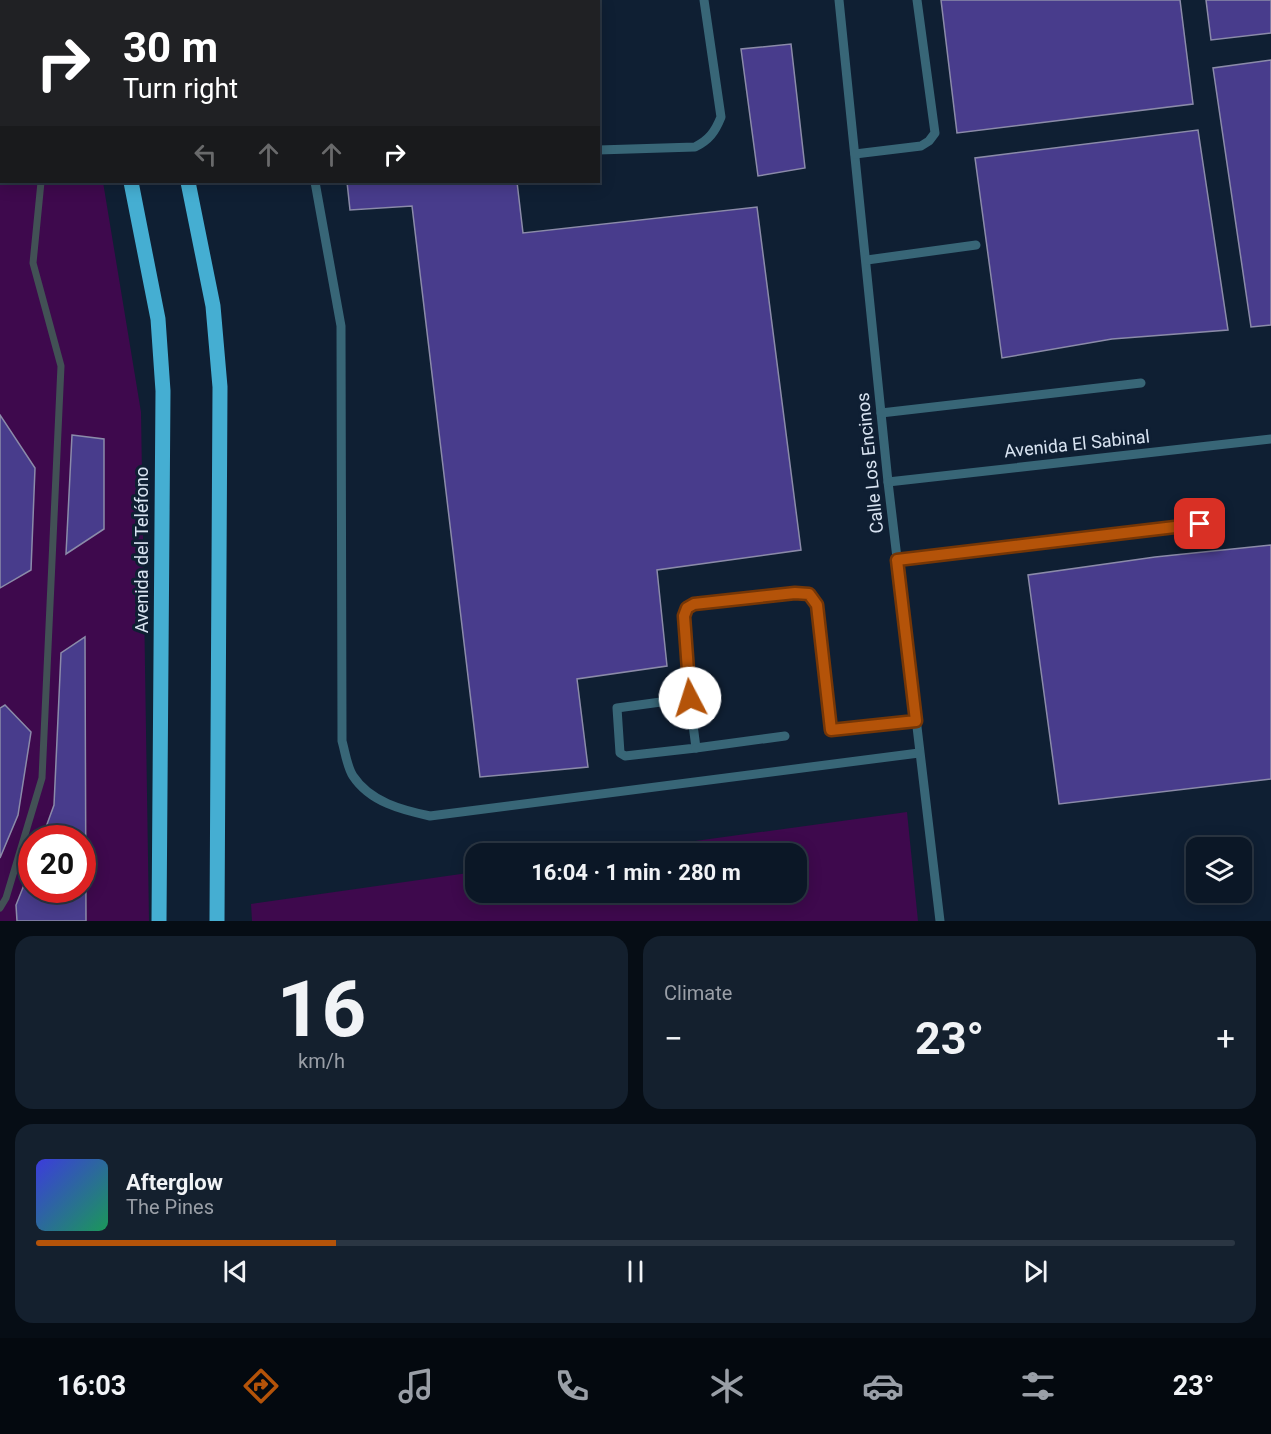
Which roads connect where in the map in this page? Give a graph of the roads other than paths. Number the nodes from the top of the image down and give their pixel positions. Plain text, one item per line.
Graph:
1 (704, 0) edge
2 (839, 0) edge
3 (917, 0) edge
4 (600, 150) edge
5 (855, 154) junction
6 (131, 183) edge
7 (188, 183) edge
8 (315, 183) edge
9 (976, 245) dead end
10 (867, 260) junction
11 (1141, 383) dead end
12 (881, 413) junction
13 (1271, 439) edge
14 (888, 482) junction
15 (1200, 524) dead end
16 (897, 560) junction
17 (690, 698) junction
18 (916, 721) junction
19 (785, 736) dead end
20 (696, 748) junction
21 (919, 753) junction
22 (159, 921) edge
23 (217, 921) edge
24 (940, 921) edge

1 - 4 lane
2 - 5 lane, Calle Los Encinos
3 - 5 lane
5 - 10 lane, Calle Los Encinos
6 - 22 main road, Avenida del Teléfono
7 - 23 main road
8 - 21 lane
9 - 10 lane
10 - 12 lane, Calle Los Encinos
11 - 12 lane
12 - 14 lane, Calle Los Encinos
13 - 14 lane, Avenida El Sabinal
14 - 16 lane, Calle Los Encinos
15 - 16 lane
16 - 18 lane, Calle Los Encinos
17 - 18 lane
17 - 20 lane
17 - 20 lane
18 - 21 lane, Calle Los Encinos
19 - 20 lane
21 - 24 lane, Calle Los Encinos

